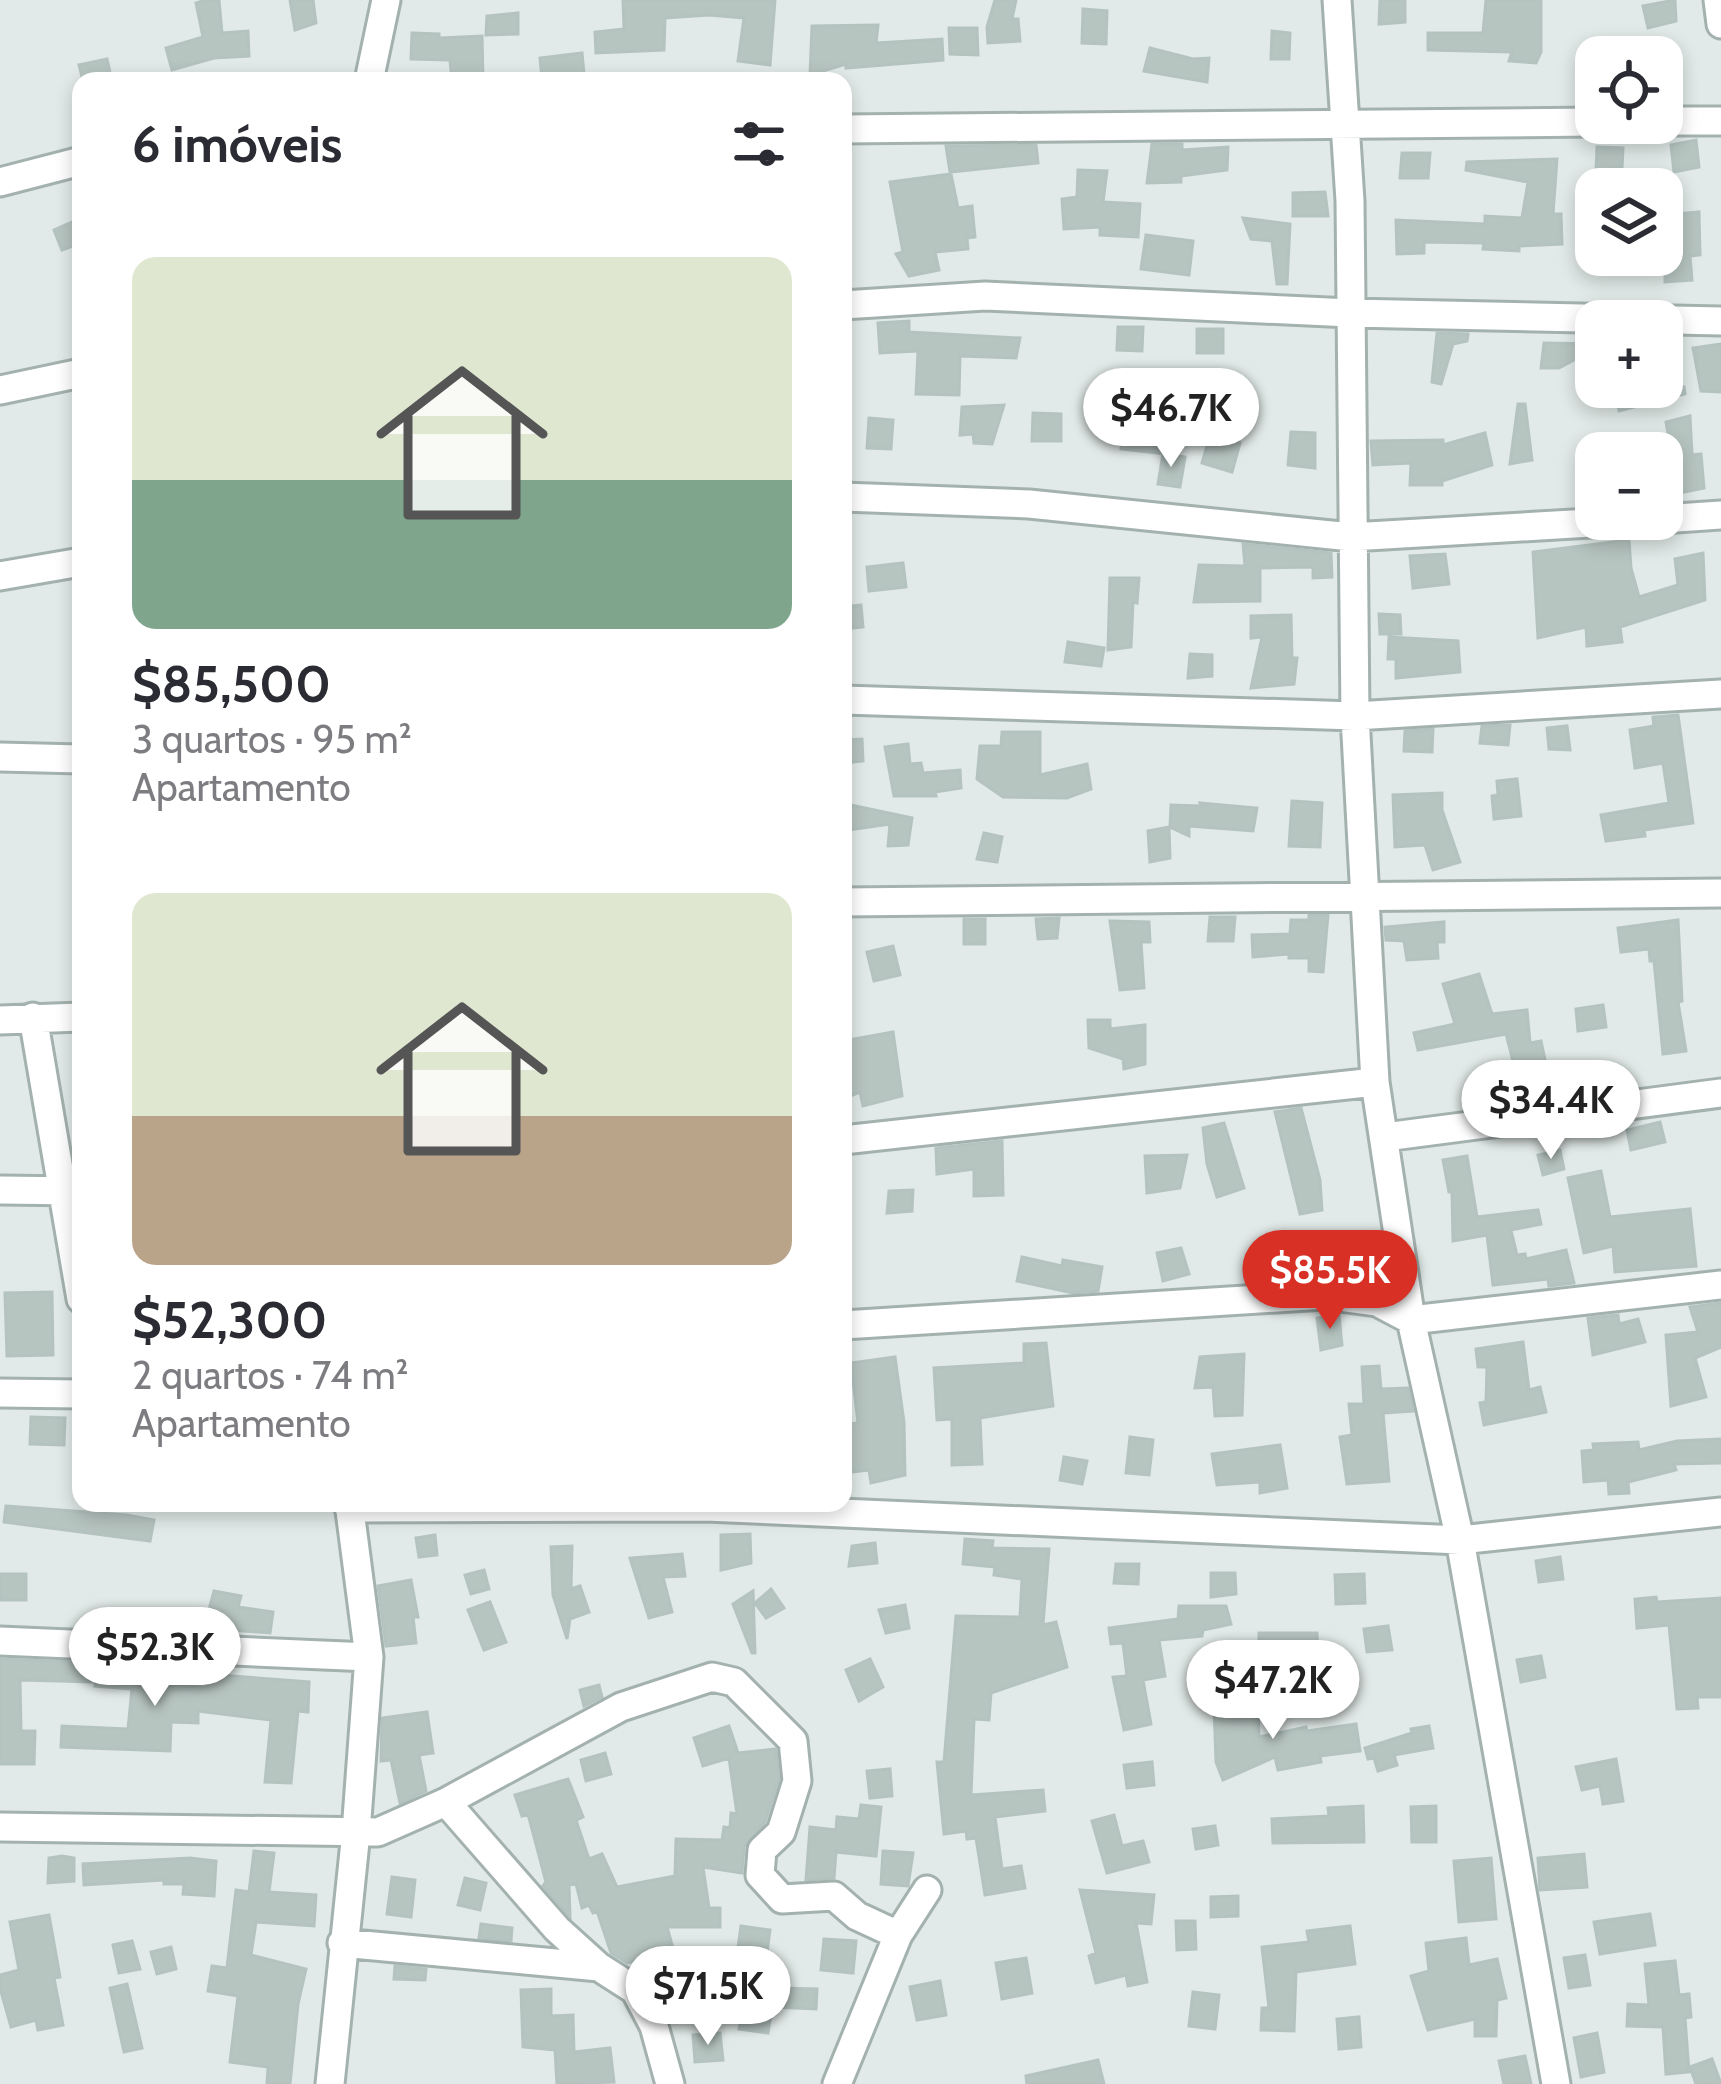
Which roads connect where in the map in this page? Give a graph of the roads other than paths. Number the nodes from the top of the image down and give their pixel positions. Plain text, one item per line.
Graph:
1 (386, 0) edge
2 (1337, 0) edge
3 (1718, 0) edge
4 (1721, 24) edge
5 (371, 72) edge
6 (1721, 121) edge
7 (1575, 122) edge
8 (1683, 122) edge
9 (1348, 124) junction
10 (852, 129) edge
11 (72, 163) edge
12 (0, 182) edge
13 (852, 304) edge
14 (1350, 313) junction
15 (1721, 321) edge
16 (72, 375) edge
17 (0, 391) edge
18 (852, 497) edge
19 (1721, 515) edge
20 (1683, 517) edge
21 (1575, 524) edge
22 (1351, 537) junction
23 (72, 564) edge
24 (0, 576) edge
25 (1721, 694) edge
26 (852, 700) edge
27 (1355, 716) junction
28 (0, 757) edge
29 (72, 759) edge
30 (1721, 893) edge
31 (1365, 897) junction
32 (852, 902) edge
33 (33, 1017) junction
34 (72, 1017) edge
35 (0, 1020) edge
36 (1375, 1082) junction
37 (1721, 1093) edge
38 (1385, 1137) junction
39 (852, 1139) edge
40 (71, 1189) edge
41 (0, 1190) edge
42 (1721, 1285) edge
43 (1411, 1320) junction
44 (852, 1323) edge
45 (0, 1393) edge
46 (72, 1394) edge
47 (350, 1512) edge
48 (820, 1512) edge
49 (1721, 1512) edge
50 (1460, 1540) junction
51 (0, 1641) edge
52 (368, 1658) junction
53 (446, 1802) junction
54 (0, 1827) edge
55 (356, 1832) junction
56 (927, 1891) dead end
57 (898, 1935) junction
58 (342, 1943) junction
59 (599, 1967) junction
60 (330, 2084) edge
61 (670, 2084) edge
62 (837, 2084) edge
63 (1556, 2084) edge

1 - 5 street
2 - 9 street
3 - 4 street
6 - 8 street
7 - 9 street
9 - 10 street
9 - 14 street
11 - 12 street
13 - 14 street
14 - 15 street
14 - 22 street
16 - 17 street
18 - 22 street
19 - 20 street
21 - 22 street
22 - 27 street
23 - 24 street
25 - 27 street
26 - 27 street
27 - 31 street
28 - 29 street
30 - 31 street
31 - 32 street
31 - 36 street
33 - 34 street
33 - 35 street
33 - 40 street
36 - 38 street
36 - 39 street
37 - 38 street
38 - 43 street
40 - 41 street
42 - 43 street
43 - 44 street
43 - 50 street
45 - 46 street
47 - 52 street
48 - 50 street
49 - 50 street
50 - 63 street
51 - 52 street
52 - 55 street
53 - 55 street
53 - 57 street
53 - 59 street
54 - 55 street
55 - 58 street
56 - 57 street
57 - 62 street
58 - 59 street
58 - 60 street
59 - 61 street

